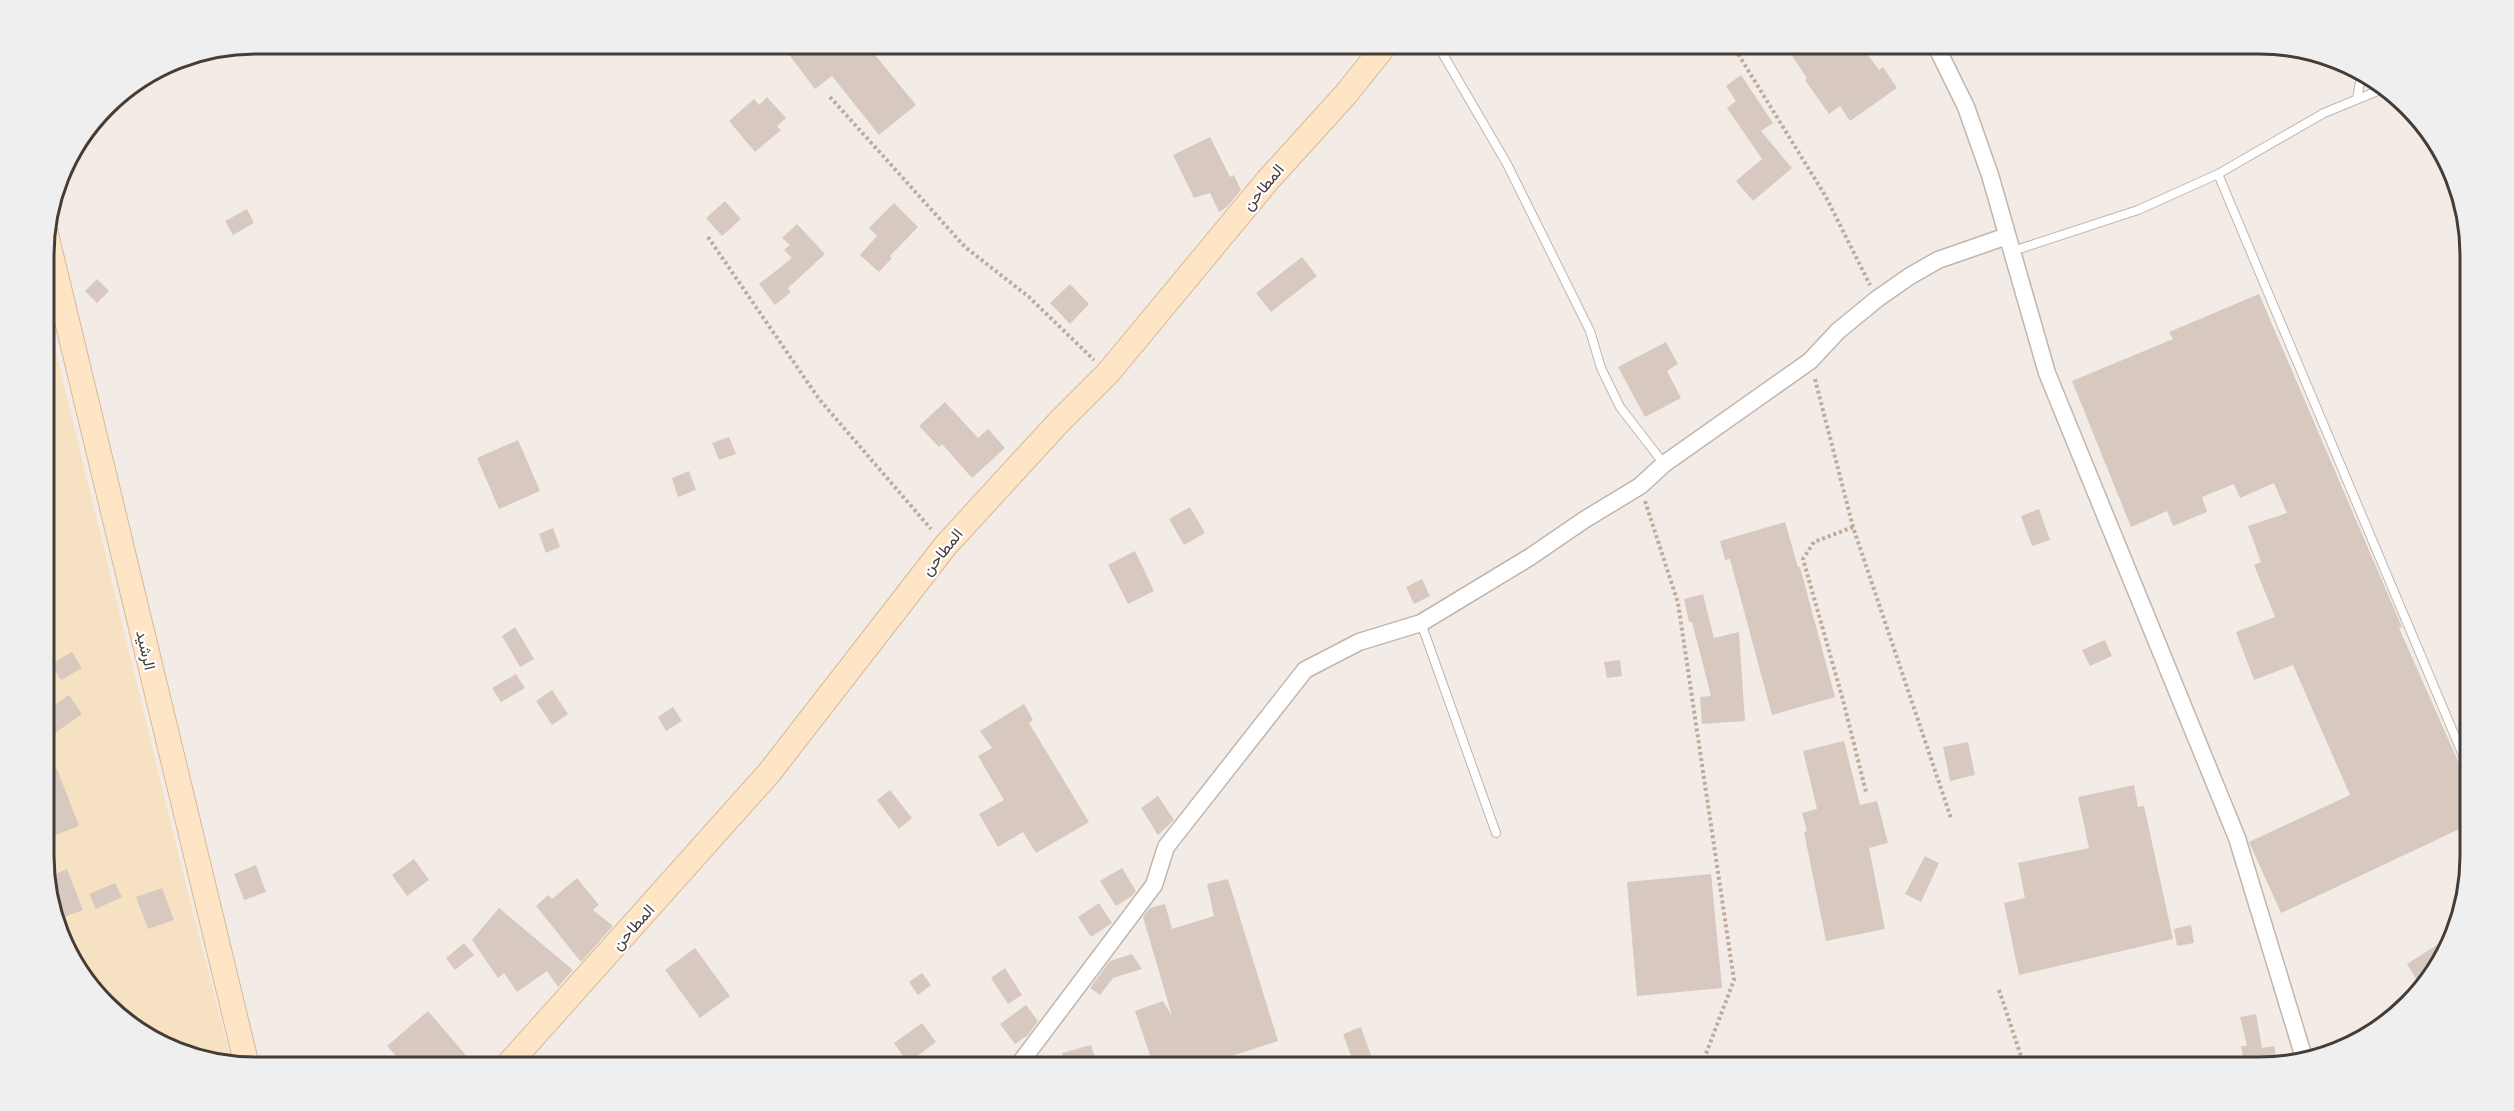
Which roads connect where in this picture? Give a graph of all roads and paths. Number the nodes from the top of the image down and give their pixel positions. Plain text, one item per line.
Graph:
1 (1378, 54) edge
2 (1443, 54) edge
3 (1738, 54) edge
4 (1940, 54) edge
5 (2360, 81) edge
6 (2376, 91) edge
7 (830, 97) dead end
8 (2357, 99) junction
9 (2218, 174) junction
10 (708, 237) dead end
11 (2010, 244) junction
12 (54, 267) edge
13 (1877, 299) junction
14 (1810, 360) junction
15 (1108, 373) junction
16 (1664, 464) junction
17 (1640, 486) junction
18 (1853, 527) junction
19 (946, 545) junction
20 (1420, 623) junction
21 (2460, 748) edge
22 (1866, 792) dead end
23 (1951, 818) dead end
24 (1497, 833) dead end
25 (1999, 990) dead end
26 (2303, 1052) edge
27 (245, 1056) edge
28 (516, 1057) edge
29 (1025, 1057) edge
30 (1705, 1057) edge
31 (2021, 1057) edge

1 - 15 main road, المطاحن
2 - 16 lane
3 - 13 path
4 - 11 street
5 - 8 lane
6 - 8 lane
7 - 15 path
8 - 9 lane
9 - 11 lane
9 - 21 lane
10 - 19 path
11 - 13 street
11 - 26 street
12 - 27 main road, الرشيد
13 - 14 street
14 - 16 street
14 - 18 path
15 - 19 main road, المطاحن
16 - 17 street
17 - 20 street
17 - 30 path
18 - 22 path
18 - 23 path
19 - 28 main road, المطاحن
20 - 24 lane
20 - 29 street
25 - 31 path

